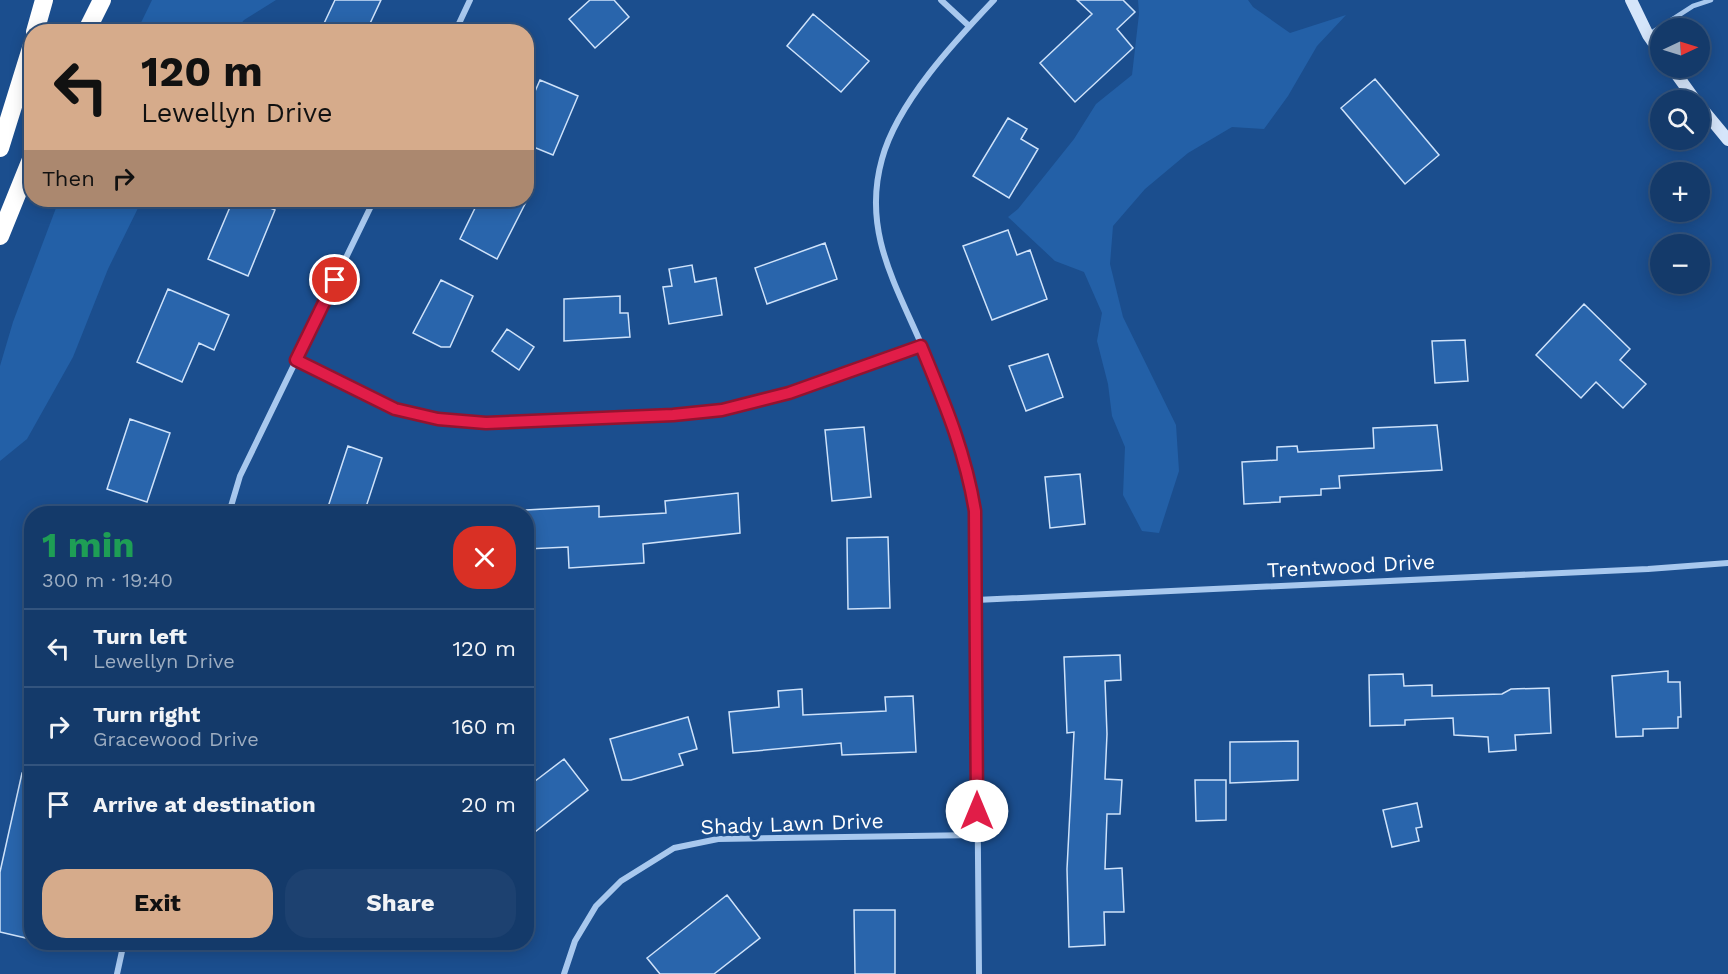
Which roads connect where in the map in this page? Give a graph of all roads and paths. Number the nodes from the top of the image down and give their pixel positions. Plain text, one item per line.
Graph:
1 (44, 0) edge
2 (102, 0) edge
3 (470, 0) edge
4 (941, 0) edge
5 (994, 0) edge
6 (1631, 0) edge
7 (1711, 0) edge
8 (37, 24) edge
9 (90, 24) edge
10 (459, 24) edge
11 (969, 26) junction
12 (1648, 35) junction
13 (1650, 38) edge
14 (24, 71) edge
15 (1710, 118) edge
16 (1728, 140) edge
17 (0, 148) edge
18 (24, 177) edge
19 (371, 207) edge
20 (0, 236) edge
21 (921, 346) junction
22 (296, 360) junction
23 (231, 506) edge
24 (1728, 563) edge
25 (976, 600) junction
26 (977, 835) junction
27 (122, 950) edge
28 (117, 974) edge
29 (564, 974) edge
30 (979, 974) edge

1 - 8 highway
2 - 9 highway
3 - 10 street
4 - 11 street
5 - 11 street
6 - 12 main road
7 - 12 lane
11 - 21 street
12 - 13 main road
14 - 17 highway
15 - 16 main road
18 - 20 highway
19 - 22 street
21 - 22 street
21 - 25 street
22 - 23 street
24 - 25 street, Trentwood Drive
25 - 26 street
26 - 29 street, Shady Lawn Drive
26 - 30 street
27 - 28 street

